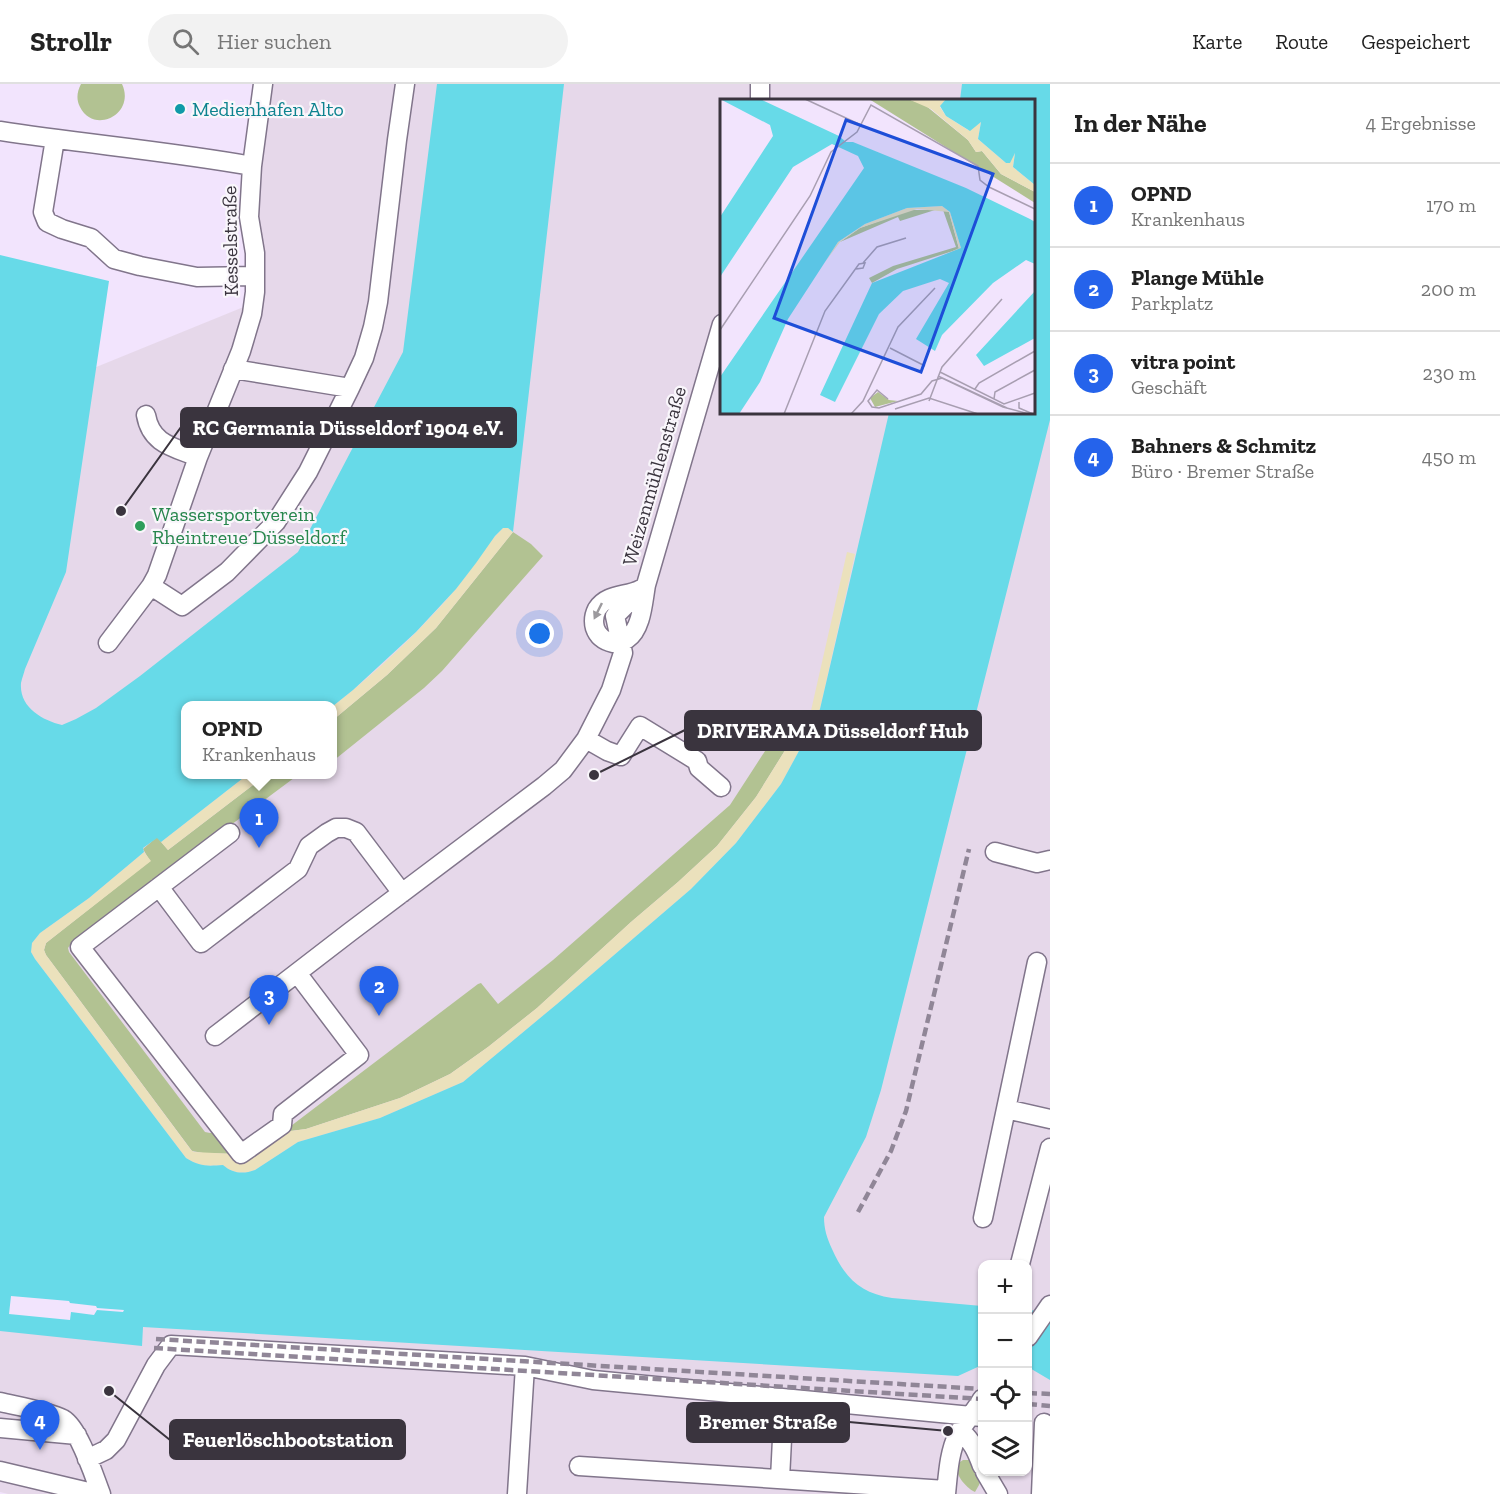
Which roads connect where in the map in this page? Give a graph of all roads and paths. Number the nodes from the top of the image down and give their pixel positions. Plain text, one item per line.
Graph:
1 (263, 84) edge
2 (405, 84) edge
3 (0, 131) edge
4 (55, 139) junction
5 (252, 166) junction
6 (255, 276) junction
7 (720, 331) edge
8 (233, 369) junction
9 (350, 388) junction
10 (146, 415) dead end
11 (198, 457) junction
12 (151, 586) junction
13 (108, 643) dead end
14 (586, 739) junction
15 (721, 787) dead end
16 (230, 833) dead end
17 (995, 852) dead end
18 (1050, 860) edge
19 (159, 887) junction
20 (402, 893) junction
21 (1037, 962) dead end
22 (297, 973) junction
23 (215, 1036) dead end
24 (1006, 1109) junction
25 (1050, 1119) edge
26 (1050, 1148) edge
27 (982, 1218) dead end
28 (1021, 1260) edge
29 (1050, 1305) edge
30 (1032, 1331) edge
31 (525, 1366) junction
32 (784, 1399) junction
33 (0, 1402) edge
34 (972, 1421) edge
35 (1040, 1422) edge
36 (0, 1428) edge
37 (77, 1435) junction
38 (978, 1455) edge
39 (87, 1459) junction
40 (579, 1466) dead end
41 (0, 1472) edge
42 (987, 1476) edge
43 (780, 1479) junction
44 (946, 1492) edge
45 (99, 1494) edge
46 (517, 1494) edge
47 (998, 1494) edge
48 (1041, 1494) edge

1 - 5 street, Kesselstraße
2 - 9 street
3 - 4 street, Kesselstraße
4 - 5 street, Kesselstraße
4 - 6 street
5 - 6 street, Kesselstraße
6 - 8 street, Kesselstraße
7 - 14 street, Weizenmühlenstraße
8 - 9 street
8 - 11 street, Kesselstraße
9 - 12 street
10 - 11 street
11 - 12 street, Kesselstraße
12 - 13 street, Kesselstraße
14 - 15 street
14 - 20 street, Weizenmühlenstraße
16 - 19 street
17 - 18 street
19 - 20 street
19 - 22 street
20 - 22 street, Weizenmühlenstraße
21 - 24 street
22 - 23 street, Weizenmühlenstraße
24 - 25 street
24 - 27 street
26 - 28 street
29 - 30 street
31 - 32 street
31 - 39 street
31 - 46 street
32 - 34 street
32 - 43 street
33 - 37 street
34 - 38 street
34 - 44 street
35 - 48 street
36 - 37 street
37 - 39 street
39 - 45 street
40 - 43 street
41 - 45 street
42 - 47 street
43 - 44 street

